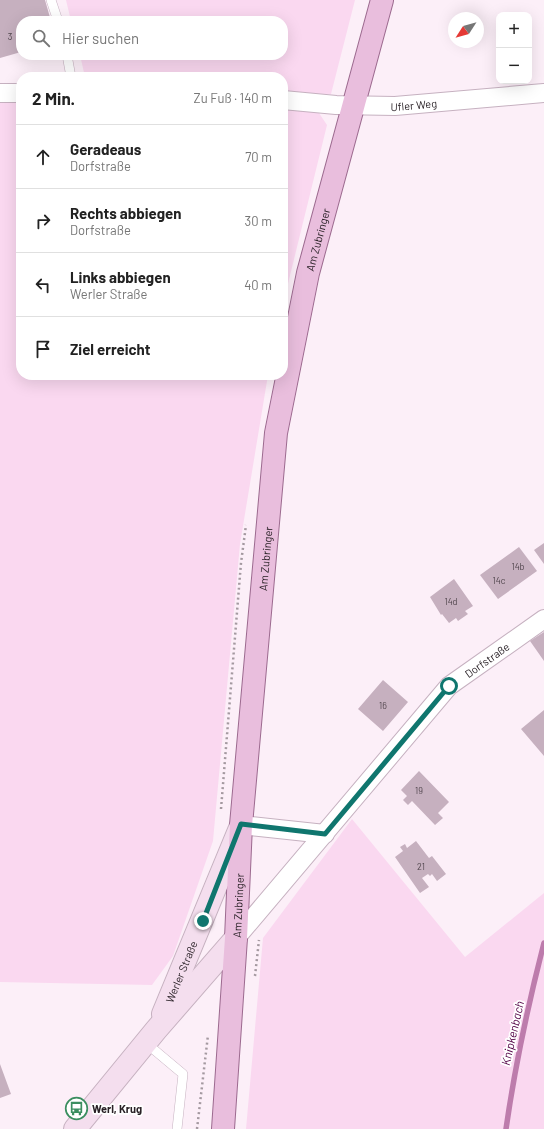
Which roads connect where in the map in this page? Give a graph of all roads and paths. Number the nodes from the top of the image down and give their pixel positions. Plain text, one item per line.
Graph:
1 (52, 0) edge
2 (382, 0) edge
3 (57, 16) edge
4 (68, 60) edge
5 (70, 72) edge
6 (0, 93) edge
7 (16, 93) edge
8 (544, 93) edge
9 (288, 100) edge
10 (353, 105) junction
11 (288, 373) edge
12 (287, 380) edge
13 (247, 517) dead end
14 (544, 619) edge
15 (220, 817) dead end
16 (241, 824) junction
17 (325, 834) junction
18 (259, 937) dead end
19 (236, 938) junction
20 (254, 982) dead end
21 (208, 1031) dead end
22 (151, 1036) junction
23 (75, 1129) edge
24 (177, 1129) edge
25 (197, 1129) edge
26 (223, 1129) edge

1 - 3 lane
2 - 10 main road, Am Zubringer
4 - 5 lane
6 - 7 street
8 - 10 street, Ufler Weg
9 - 10 street, Ufler Weg
10 - 11 main road, Am Zubringer
12 - 16 main road, Am Zubringer
13 - 15 path
14 - 17 street, Dorfstraße
16 - 17 street
16 - 19 main road, Am Zubringer
16 - 22 main road, Werler Straße
17 - 19 street, Dorfstraße
18 - 20 path
19 - 22 main road, Werler Straße
19 - 26 main road, Am Zubringer
21 - 25 path
22 - 23 main road, Werler Straße
22 - 24 lane

